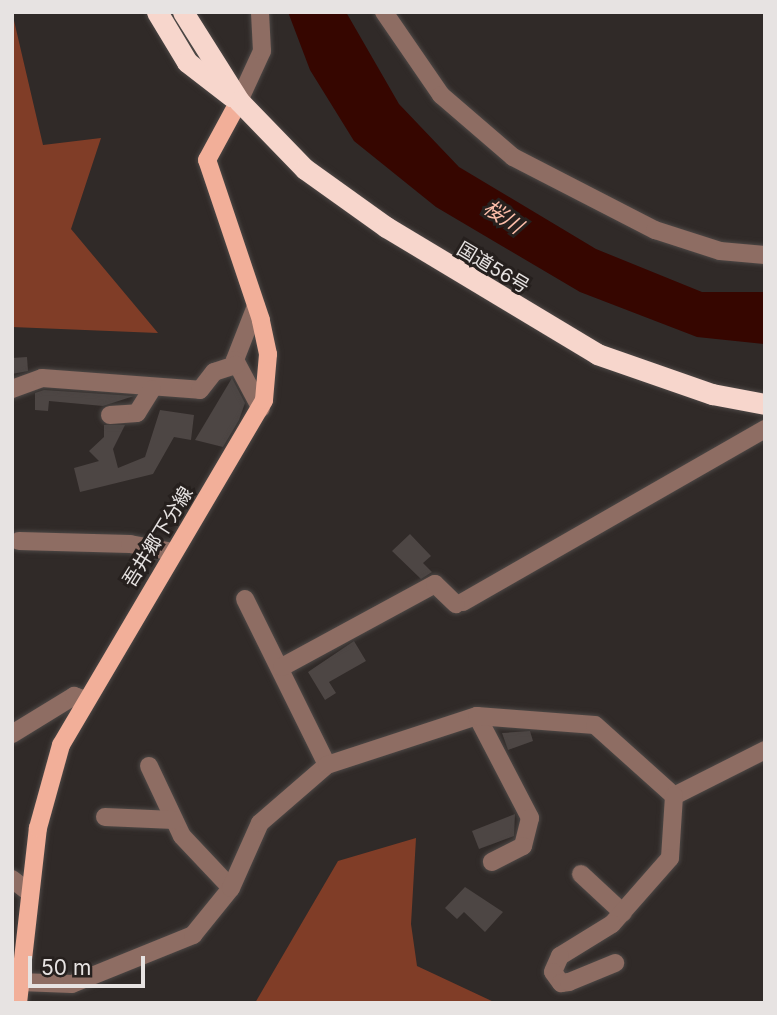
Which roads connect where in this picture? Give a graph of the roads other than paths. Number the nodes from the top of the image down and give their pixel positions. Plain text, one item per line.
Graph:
1 (157, 12) edge
2 (183, 12) edge
3 (260, 12) edge
4 (384, 12) edge
5 (239, 101) junction
6 (765, 255) edge
7 (256, 306) junction
8 (236, 365) junction
9 (12, 389) edge
10 (152, 389) junction
11 (765, 404) edge
12 (261, 409) junction
13 (110, 415) dead end
14 (765, 429) edge
15 (19, 541) dead end
16 (173, 552) junction
17 (246, 599) dead end
18 (282, 667) junction
19 (83, 699) junction
20 (477, 716) junction
21 (12, 734) edge
22 (765, 750) edge
23 (327, 765) junction
24 (149, 766) dead end
25 (674, 796) junction
26 (106, 817) dead end
27 (174, 820) junction
28 (492, 862) dead end
29 (581, 874) dead end
30 (12, 879) edge
31 (231, 888) junction
32 (30, 893) junction
33 (623, 913) junction
34 (615, 963) dead end
35 (20, 982) junction
36 (18, 1003) edge

1 - 5 highway, 国道56号
2 - 5 highway, 国道56号
3 - 5 street
4 - 6 street
5 - 7 main road, 吾井郷下分線
5 - 11 highway, 国道56号
7 - 8 street
7 - 12 main road, 吾井郷下分線
8 - 10 street
8 - 12 street
9 - 10 street
10 - 13 street
12 - 16 main road, 吾井郷下分線
14 - 18 street
15 - 16 street
16 - 19 main road, 吾井郷下分線
17 - 18 street
18 - 23 street
19 - 21 street
19 - 32 main road, 吾井郷下分線
20 - 23 street
20 - 25 street
20 - 28 street
22 - 25 street
23 - 31 street
24 - 27 street
25 - 33 street
26 - 27 street
27 - 31 street
29 - 33 street
30 - 32 street
31 - 35 street
32 - 35 main road, 吾井郷下分線
33 - 34 street
35 - 36 main road, 吾井郷下分線

